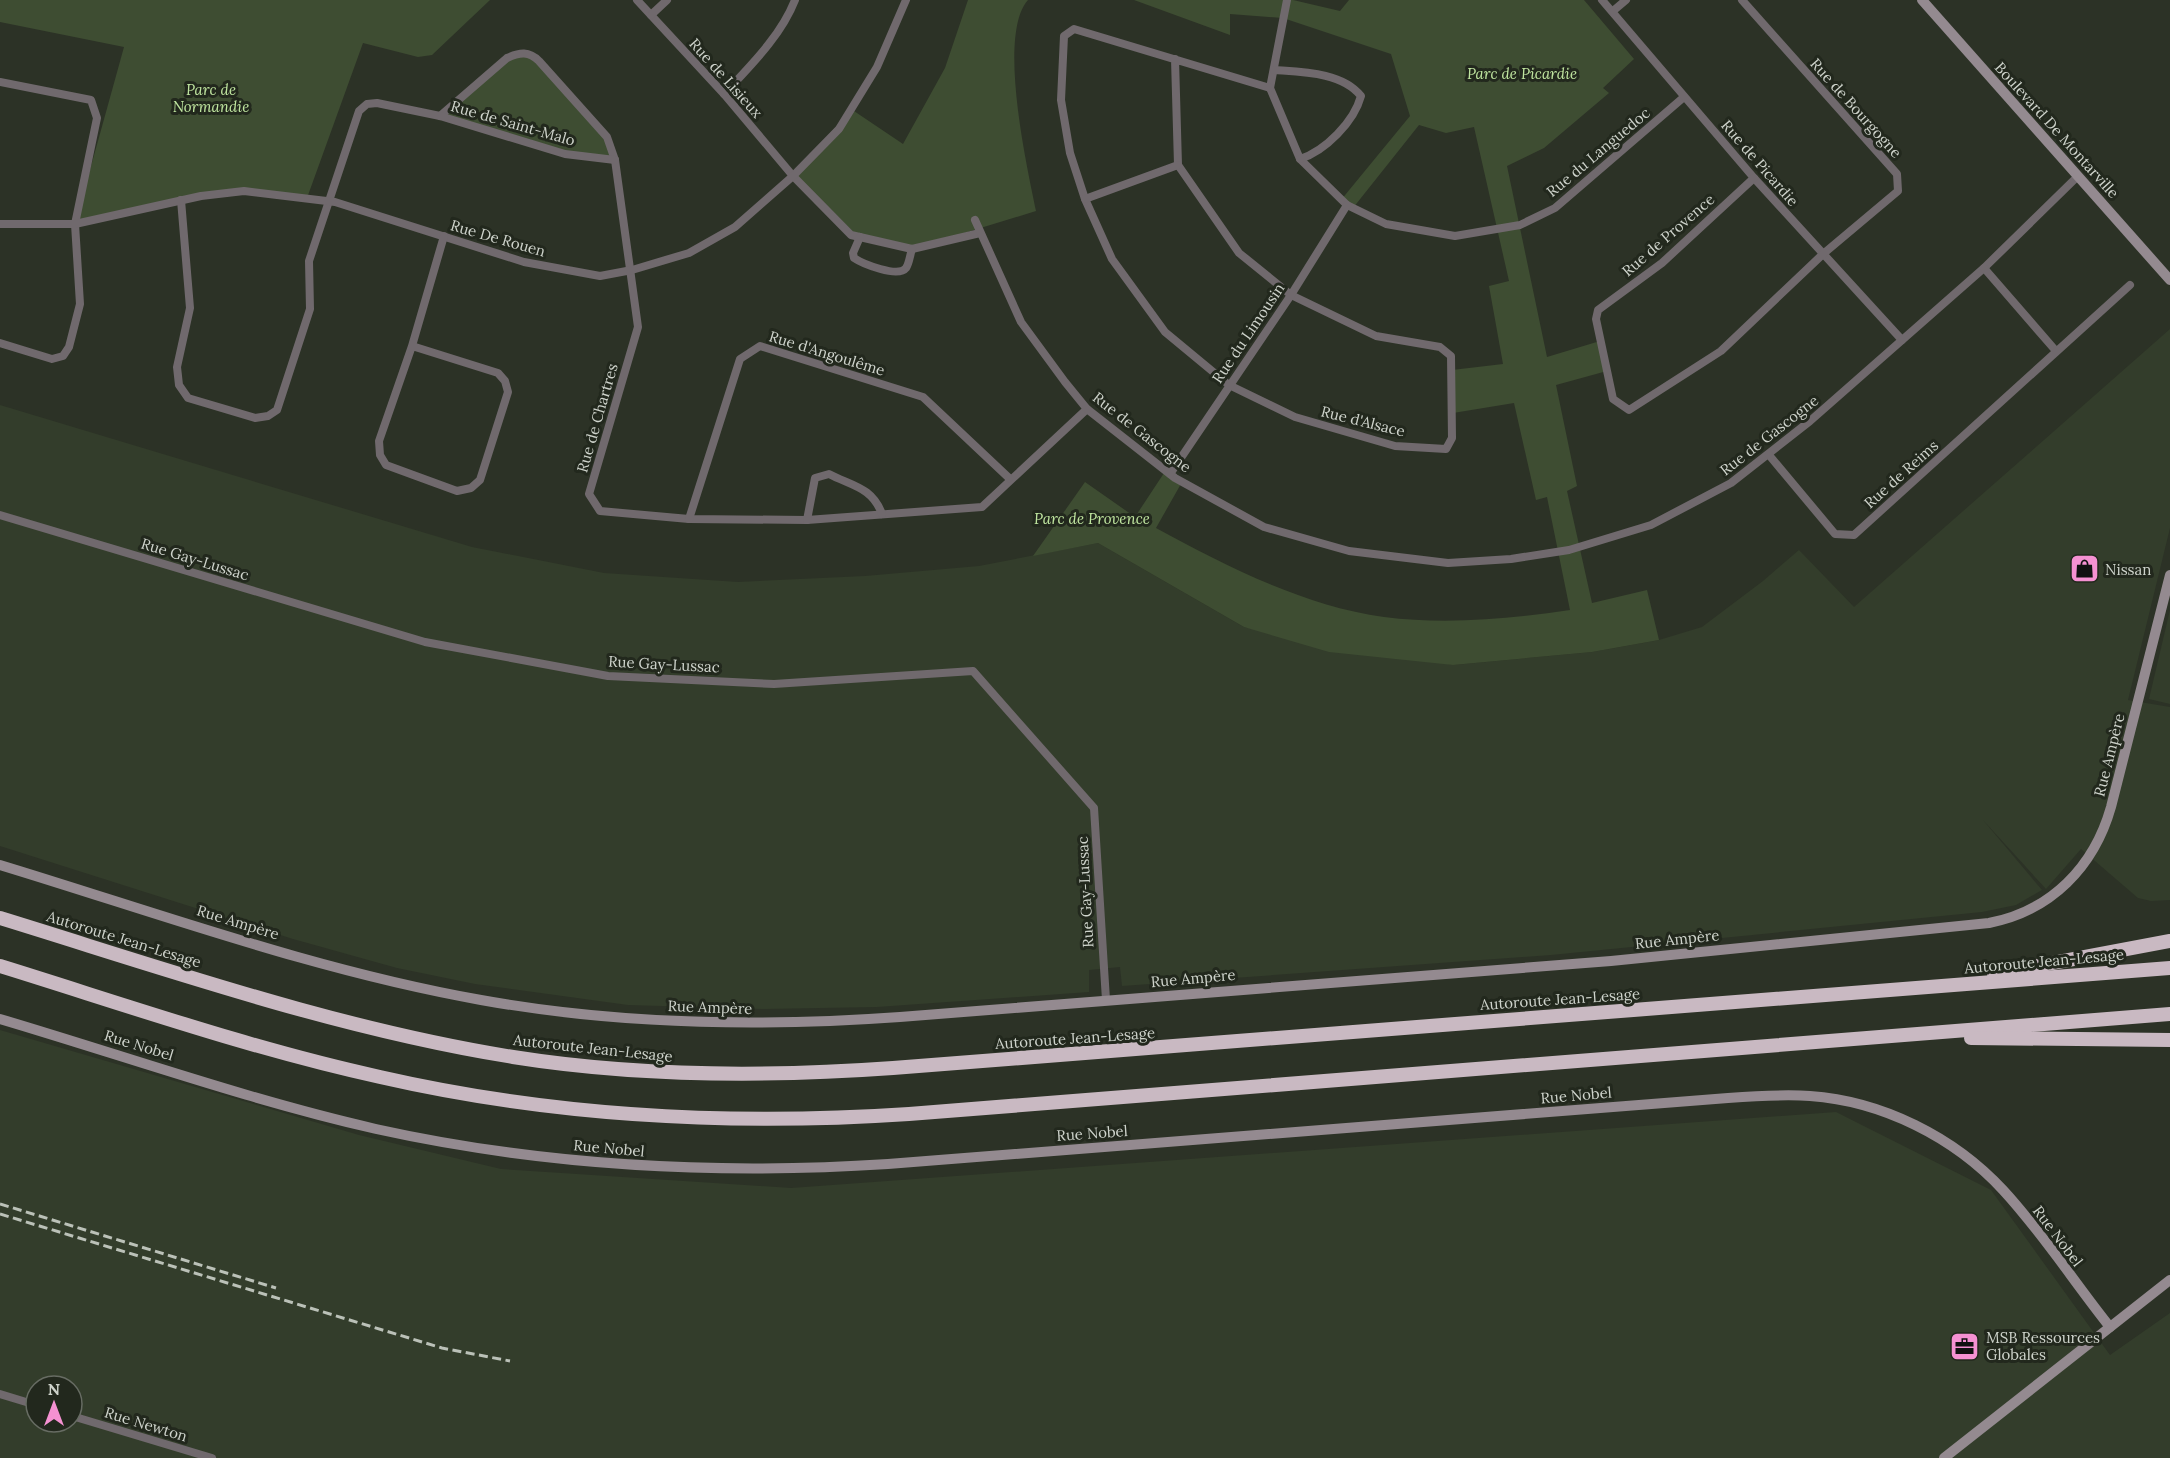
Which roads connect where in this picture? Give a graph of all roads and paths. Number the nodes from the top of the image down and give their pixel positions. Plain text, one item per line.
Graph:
1 (637, 0) edge
2 (667, 0) edge
3 (795, 0) edge
4 (906, 0) edge
5 (1287, 0) edge
6 (1602, 0) edge
7 (1626, 0) edge
8 (1742, 0) edge
9 (1922, 0) edge
10 (1612, 11) junction
11 (651, 15) junction
12 (1175, 59) junction
13 (1274, 70) junction
14 (0, 82) edge
15 (1270, 88) junction
16 (724, 94) junction
17 (1684, 97) junction
18 (440, 116) junction
19 (1300, 159) junction
20 (615, 160) junction
21 (1178, 165) junction
22 (794, 176) junction
23 (2078, 176) junction
24 (1754, 178) junction
25 (1085, 199) junction
26 (180, 200) junction
27 (330, 201) junction
28 (1347, 206) junction
29 (975, 220) dead end
30 (0, 224) edge
31 (75, 224) junction
32 (980, 233) junction
33 (444, 236) junction
34 (860, 237) junction
35 (912, 249) junction
36 (1823, 254) junction
37 (1984, 268) junction
38 (632, 270) junction
39 (2170, 280) edge
40 (2130, 285) dead end
41 (1291, 295) junction
42 (1902, 340) junction
43 (0, 343) edge
44 (412, 346) junction
45 (2056, 351) junction
46 (1229, 385) junction
47 (1087, 409) junction
48 (1769, 455) junction
49 (1170, 474) junction
50 (1009, 478) junction
51 (882, 514) junction
52 (0, 515) edge
53 (689, 519) junction
54 (807, 520) junction
55 (2170, 575) edge
56 (0, 865) edge
57 (0, 918) edge
58 (2170, 941) edge
59 (0, 966) edge
60 (2170, 968) edge
61 (1910, 989) junction
62 (1106, 1000) junction
63 (2170, 1014) edge
64 (1, 1021) edge
65 (1893, 1036) junction
66 (2170, 1040) edge
67 (2170, 1281) edge
68 (2110, 1328) junction
69 (0, 1394) edge
70 (24, 1401) edge
71 (84, 1420) edge
72 (212, 1458) edge
73 (1944, 1458) edge

1 - 11 street, Rue de Lisieux
2 - 11 street
3 - 16 street
4 - 22 street, Rue De Rouen
5 - 13 street
6 - 10 street, Rue de Picardie
7 - 10 street
8 - 36 street, Rue de Bourgogne
9 - 23 street, Boulevard De Montarville
10 - 17 street, Rue de Picardie
11 - 16 street, Rue de Lisieux
12 - 15 street
12 - 21 street
12 - 25 street
13 - 15 street
13 - 19 street
14 - 31 street
15 - 19 street, Rue du Languedoc
16 - 22 street, Rue de Lisieux
17 - 24 street, Rue de Picardie
17 - 28 street, Rue du Languedoc
18 - 20 street, Rue de Saint-Malo
18 - 20 street, Rue de Saint-Malo
18 - 27 street, Rue de Saint-Malo
19 - 28 street, Rue du Languedoc
20 - 38 street, Rue de Chartres
21 - 25 street
21 - 41 street
22 - 34 street, Rue de Lisieux
22 - 38 street, Rue De Rouen
23 - 37 street, Rue de Gascogne
23 - 39 street, Boulevard De Montarville
24 - 36 street, Rue de Picardie
24 - 36 street, Rue de Provence
25 - 46 street
26 - 27 street, Rue De Rouen
26 - 27 street
26 - 31 street, Rue De Rouen
27 - 33 street, Rue De Rouen
28 - 41 street, Rue du Limousin
29 - 32 street, Rue de Gascogne
30 - 31 street, Rue De Rouen
31 - 43 street
32 - 35 street
32 - 47 street, Rue de Gascogne
33 - 38 street, Rue De Rouen
33 - 44 street
34 - 35 street
34 - 35 street
36 - 42 street, Rue de Picardie
37 - 42 street, Rue de Gascogne
37 - 45 street
38 - 53 street, Rue de Chartres
40 - 45 street, Rue de Reims
41 - 46 street, Rue du Limousin
41 - 46 street, Rue d'Alsace
42 - 48 street, Rue de Gascogne
44 - 44 street
45 - 48 street, Rue de Reims
46 - 49 street, Rue du Limousin
47 - 49 street, Rue de Gascogne
47 - 50 street, Rue de Chartres
48 - 49 street, Rue de Gascogne
50 - 51 street, Rue de Chartres
50 - 53 street, Rue d'Angoulême
51 - 54 street, Rue de Chartres
51 - 54 street
52 - 62 street, Rue Gay-Lussac
53 - 54 street, Rue de Chartres
55 - 62 street, Rue Ampère
56 - 62 street, Rue Ampère
57 - 61 highway, Autoroute Jean-Lesage
58 - 61 highway
59 - 65 highway
60 - 61 highway, Autoroute Jean-Lesage
63 - 65 highway
64 - 68 street, Rue Nobel
65 - 66 highway
67 - 68 street
68 - 73 street
69 - 70 street
71 - 72 street, Rue Newton

